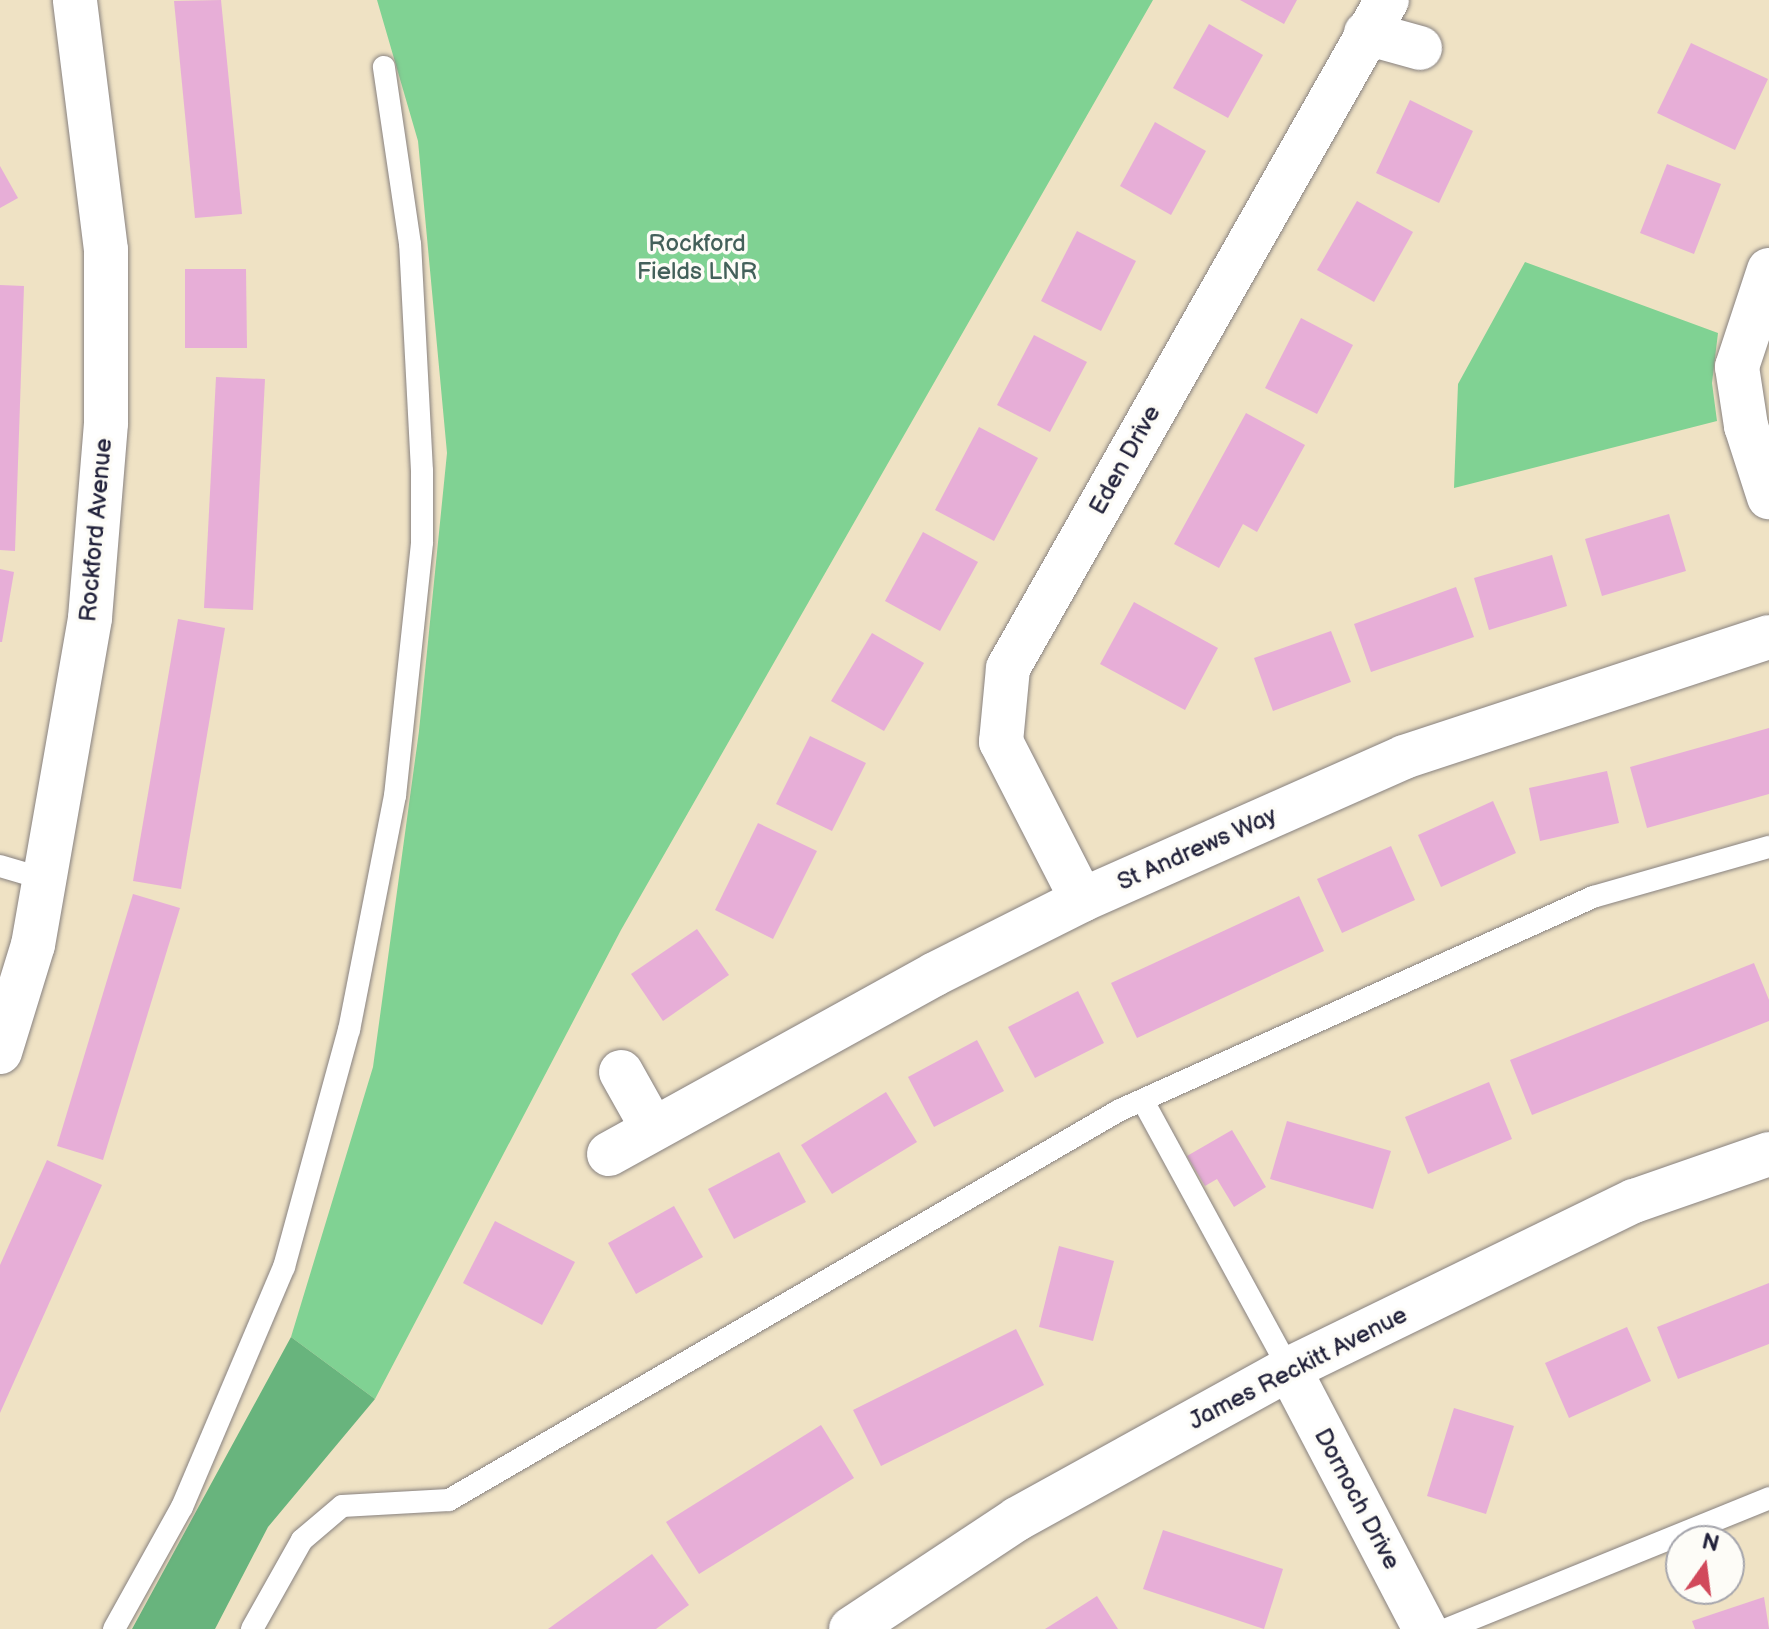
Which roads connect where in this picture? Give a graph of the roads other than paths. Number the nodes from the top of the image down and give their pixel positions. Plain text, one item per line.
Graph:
1 (75, 0) edge
2 (1376, 17) edge
3 (1420, 48) dead end
4 (384, 67) dead end
5 (1769, 270) edge
6 (1769, 497) edge
7 (1769, 637) edge
8 (1769, 847) edge
9 (0, 866) edge
10 (44, 879) junction
11 (1082, 900) junction
12 (0, 1052) edge
13 (621, 1072) dead end
14 (1143, 1101) junction
15 (653, 1129) junction
16 (609, 1154) dead end
17 (1769, 1154) edge
18 (1289, 1369) junction
19 (1769, 1498) edge
20 (114, 1629) edge
21 (252, 1629) edge
22 (851, 1629) edge
23 (1425, 1629) edge
24 (1447, 1629) edge

1 - 10 street, Rockford Avenue
2 - 3 street, Eden Drive
2 - 11 street, Eden Drive
4 - 20 lane
5 - 6 street
7 - 11 street, St Andrews Way
8 - 14 lane
9 - 10 lane
10 - 12 street, Rockford Avenue
11 - 15 street, St Andrews Way
13 - 15 street
14 - 18 lane
14 - 21 lane
15 - 16 street, St Andrews Way
17 - 18 street, James Reckitt Avenue
18 - 22 street, James Reckitt Avenue
18 - 23 street, Dornoch Drive
19 - 24 lane

